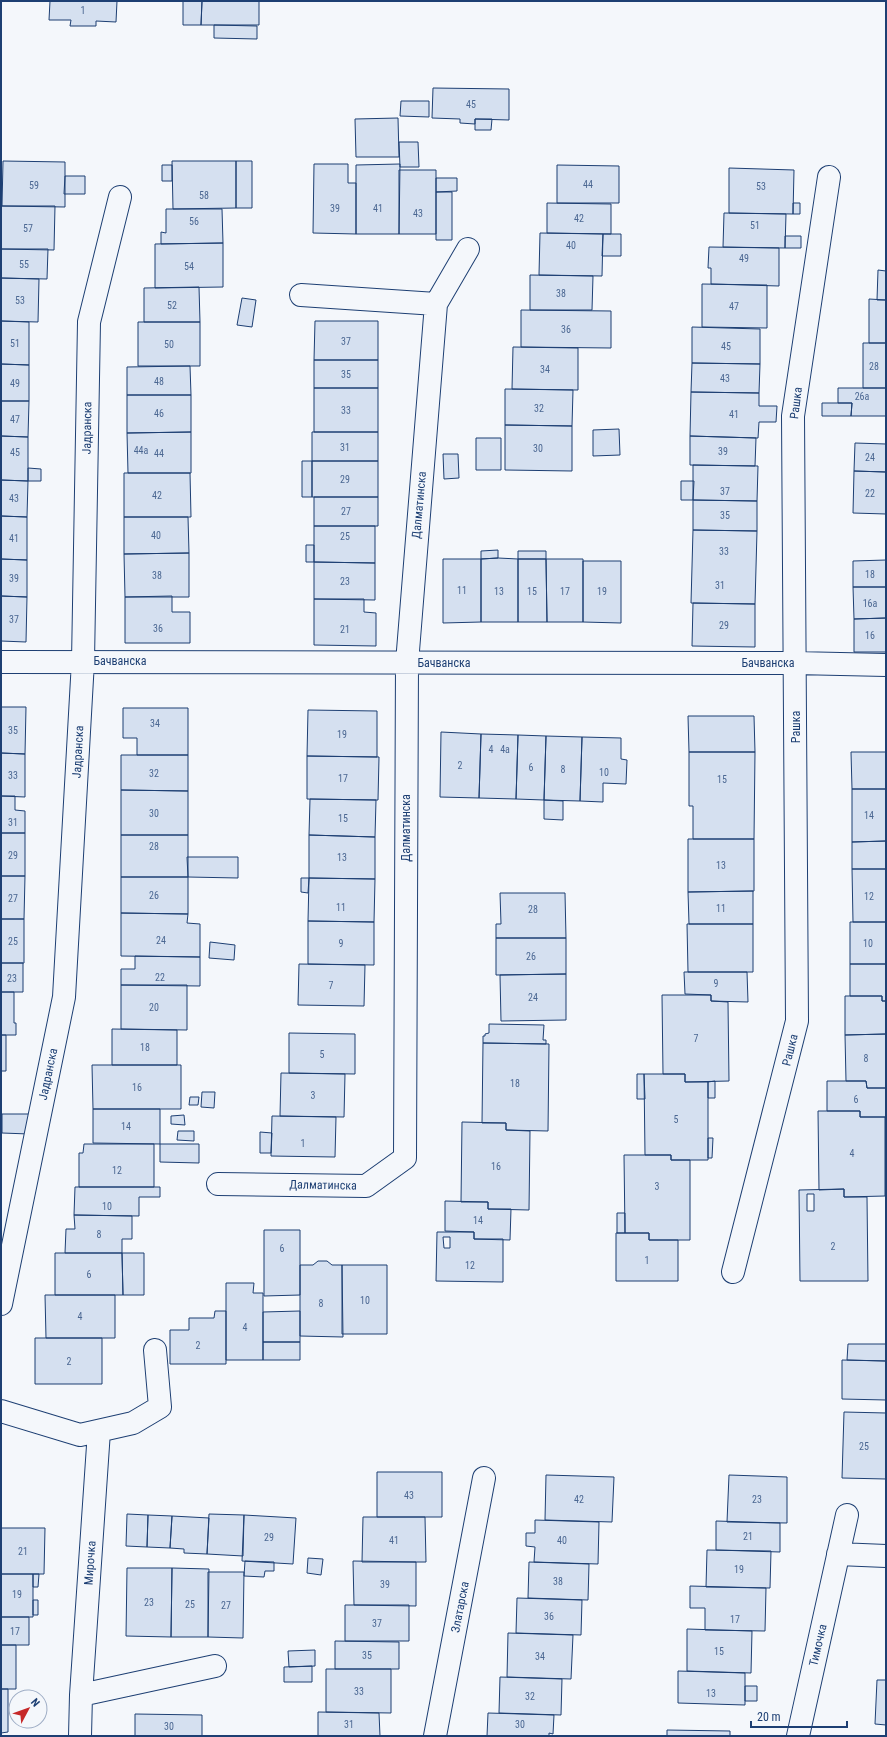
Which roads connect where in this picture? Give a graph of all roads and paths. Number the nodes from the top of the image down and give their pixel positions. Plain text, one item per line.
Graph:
1 (829, 177) dead end
2 (120, 197) dead end
3 (468, 249) dead end
4 (301, 295) dead end
5 (436, 304) junction
6 (83, 661) junction
7 (1, 662) edge
8 (407, 663) junction
9 (795, 663) junction
10 (886, 665) edge
11 (218, 1184) dead end
12 (733, 1272) dead end
13 (1, 1304) edge
14 (156, 1350) dead end
15 (1, 1412) edge
16 (99, 1431) junction
17 (484, 1478) dead end
18 (847, 1515) dead end
19 (838, 1554) junction
20 (886, 1556) edge
21 (215, 1666) dead end
22 (81, 1695) junction
23 (80, 1736) edge
24 (434, 1736) edge
25 (798, 1736) edge

1 - 9 street, Рашка
2 - 6 street, Јадранска
3 - 5 street, Далматинска
4 - 5 street
5 - 8 street, Далматинска
6 - 7 street, Бачванска
6 - 8 street, Бачванска
6 - 13 street, Јадранска
8 - 9 street, Бачванска
8 - 11 street, Далматинска
9 - 10 street, Бачванска
9 - 12 street, Рашка
14 - 16 street
15 - 16 street
16 - 22 street, Мирочка
17 - 24 street, Златарска
18 - 19 street, Тимочка
19 - 20 street
19 - 25 street, Тимочка
21 - 22 street
22 - 23 street, Мирочка

